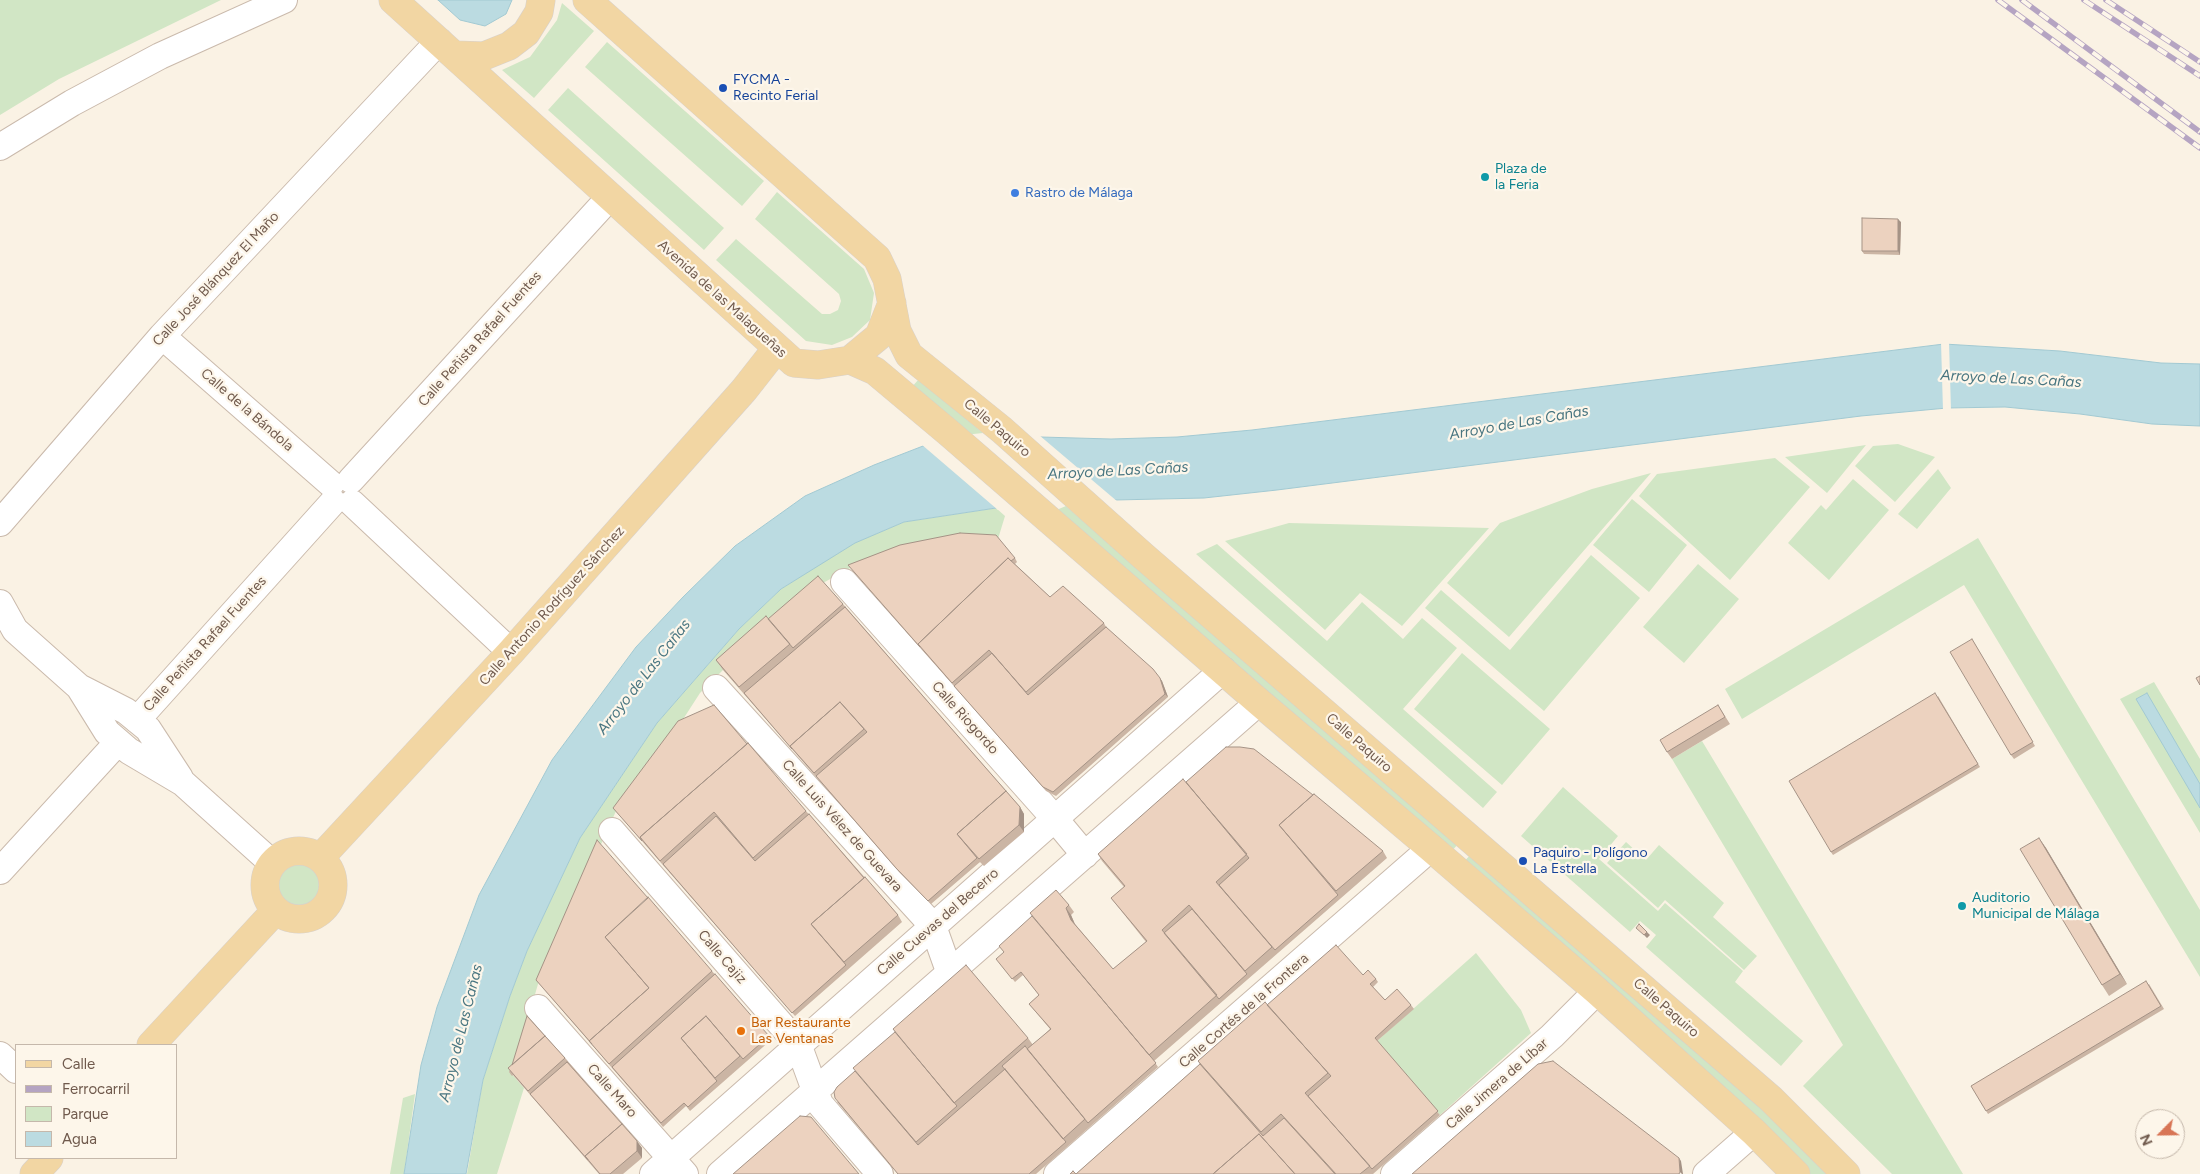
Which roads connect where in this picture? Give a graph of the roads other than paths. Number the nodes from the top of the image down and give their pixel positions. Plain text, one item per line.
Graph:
1 (393, 0) edge
2 (541, 0) edge
3 (587, 0) edge
4 (279, 1) edge
5 (447, 48) junction
6 (0, 147) edge
7 (610, 197) junction
8 (893, 302) junction
9 (162, 336) junction
10 (777, 348) junction
11 (850, 360) junction
12 (342, 492) junction
13 (0, 523) edge
14 (844, 582) dead end
15 (0, 603) edge
16 (8, 626) edge
17 (510, 652) junction
18 (1223, 670) junction
19 (79, 687) junction
20 (716, 688) dead end
21 (1259, 702) junction
22 (137, 720) junction
23 (118, 742) junction
24 (183, 783) junction
25 (1055, 819) junction
26 (612, 831) dead end
27 (1431, 848) junction
28 (1085, 856) junction
29 (320, 858) junction
30 (272, 863) junction
31 (0, 871) edge
32 (276, 910) junction
33 (933, 926) junction
34 (950, 974) junction
35 (1597, 992) junction
36 (538, 1008) dead end
37 (152, 1044) edge
38 (798, 1044) junction
39 (0, 1055) edge
40 (15, 1069) edge
41 (816, 1091) junction
42 (1754, 1132) junction
43 (48, 1159) edge
44 (670, 1168) edge
45 (34, 1174) edge
46 (720, 1174) edge
47 (880, 1174) edge
48 (1057, 1174) edge
49 (1394, 1174) edge
50 (1706, 1174) edge
51 (1796, 1174) edge
52 (1846, 1174) edge

1 - 5 main road, Avenida de las Malagueñas
2 - 5 main road
3 - 8 main road
4 - 6 street
5 - 7 main road, Avenida de las Malagueñas
5 - 9 street, Calle José Blánquez El Maño
7 - 10 main road, Avenida de las Malagueñas
7 - 12 street, Calle Peñista Rafael Fuentes
8 - 11 main road
8 - 52 main road, Calle Paquiro
9 - 12 street, Calle de la Bándola
9 - 13 street, Calle José Blánquez El Maño
10 - 11 main road, Avenida de las Malagueñas
10 - 17 main road, Calle Antonio Rodríguez Sánchez
11 - 18 main road
12 - 17 street, Calle de la Bándola
12 - 22 street, Calle Peñista Rafael Fuentes
14 - 25 street, Calle Riogordo
15 - 16 street
16 - 19 street
17 - 29 main road, Calle Antonio Rodríguez Sánchez
18 - 21 main road
18 - 25 street, Calle Cuevas del Becerro
19 - 22 street
19 - 23 street
20 - 33 street, Calle Luis Vélez de Guevara
21 - 27 main road
21 - 28 street
22 - 24 street
23 - 24 street
23 - 31 street
24 - 30 street
25 - 28 street, Calle Riogordo
25 - 33 street, Calle Cuevas del Becerro
26 - 38 street, Calle Cajiz
27 - 35 main road
27 - 48 street, Calle Cortés de la Frontera
28 - 34 street
29 - 30 main road
29 - 32 main road
30 - 32 main road
32 - 37 main road
33 - 34 street, Calle Luis Vélez de Guevara
33 - 38 street, Calle Cuevas del Becerro
34 - 41 street
35 - 42 main road
35 - 49 street, Calle Jimera de Líbar
36 - 44 street, Calle Maro
38 - 41 street, Calle Cajiz
38 - 44 street, Calle Cuevas del Becerro
39 - 40 street
41 - 46 street
41 - 47 street, Calle Cajiz
42 - 50 street
42 - 51 main road
43 - 45 main road

